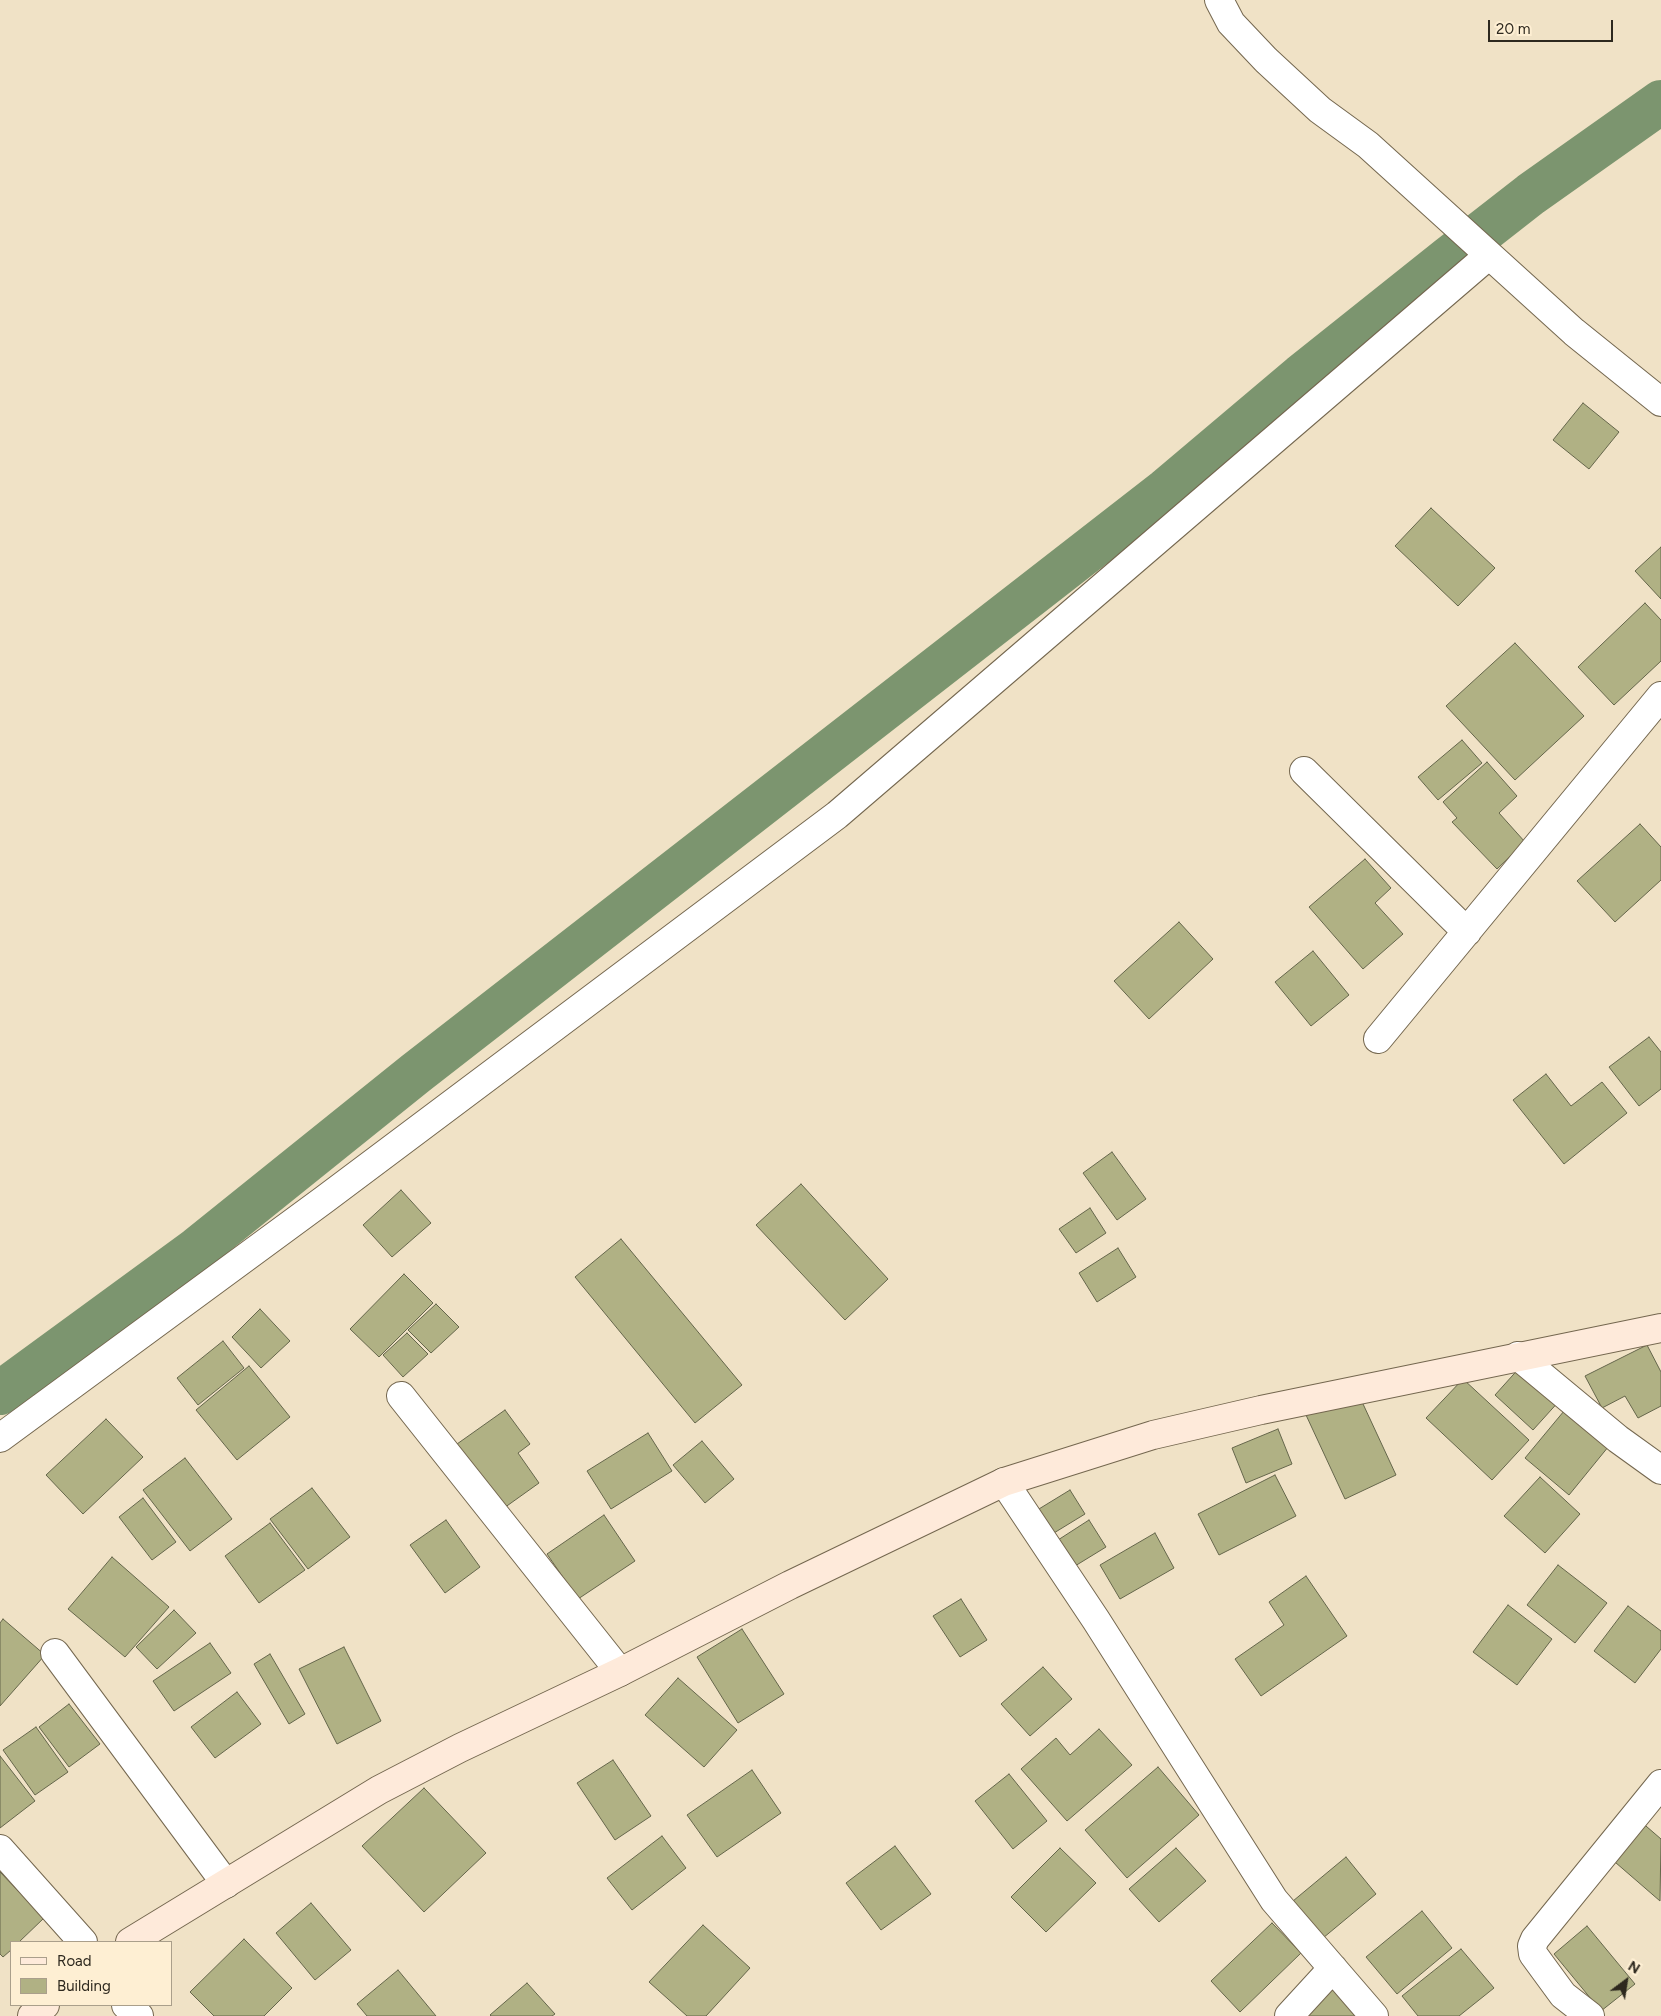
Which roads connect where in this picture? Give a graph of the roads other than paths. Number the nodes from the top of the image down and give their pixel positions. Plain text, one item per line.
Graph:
1 (1219, 0) edge
2 (1478, 246) junction
3 (1661, 402) edge
4 (1661, 696) edge
5 (1304, 771) dead end
6 (1467, 932) junction
7 (1378, 1039) dead end
8 (1661, 1328) edge
9 (1518, 1356) junction
10 (401, 1396) dead end
11 (0, 1438) edge
12 (1661, 1470) edge
13 (1004, 1482) junction
14 (55, 1654) dead end
15 (620, 1672) junction
16 (1661, 1784) edge
17 (0, 1849) edge
18 (226, 1884) junction
19 (81, 1941) edge
20 (132, 1941) edge
21 (1333, 1968) junction
22 (44, 2006) edge
23 (127, 2006) edge
24 (32, 2016) edge
25 (139, 2016) edge
26 (1289, 2016) edge
27 (1374, 2016) edge
28 (1590, 2016) edge

1 - 2 street
2 - 3 street
2 - 11 street
4 - 6 street
5 - 6 street
6 - 7 street
8 - 9 street
9 - 12 street
9 - 13 street
10 - 15 street
13 - 15 street
13 - 21 street
14 - 18 street
15 - 18 street
16 - 28 street
17 - 19 street
18 - 20 street
21 - 26 street
21 - 27 street
22 - 24 street
23 - 25 street

